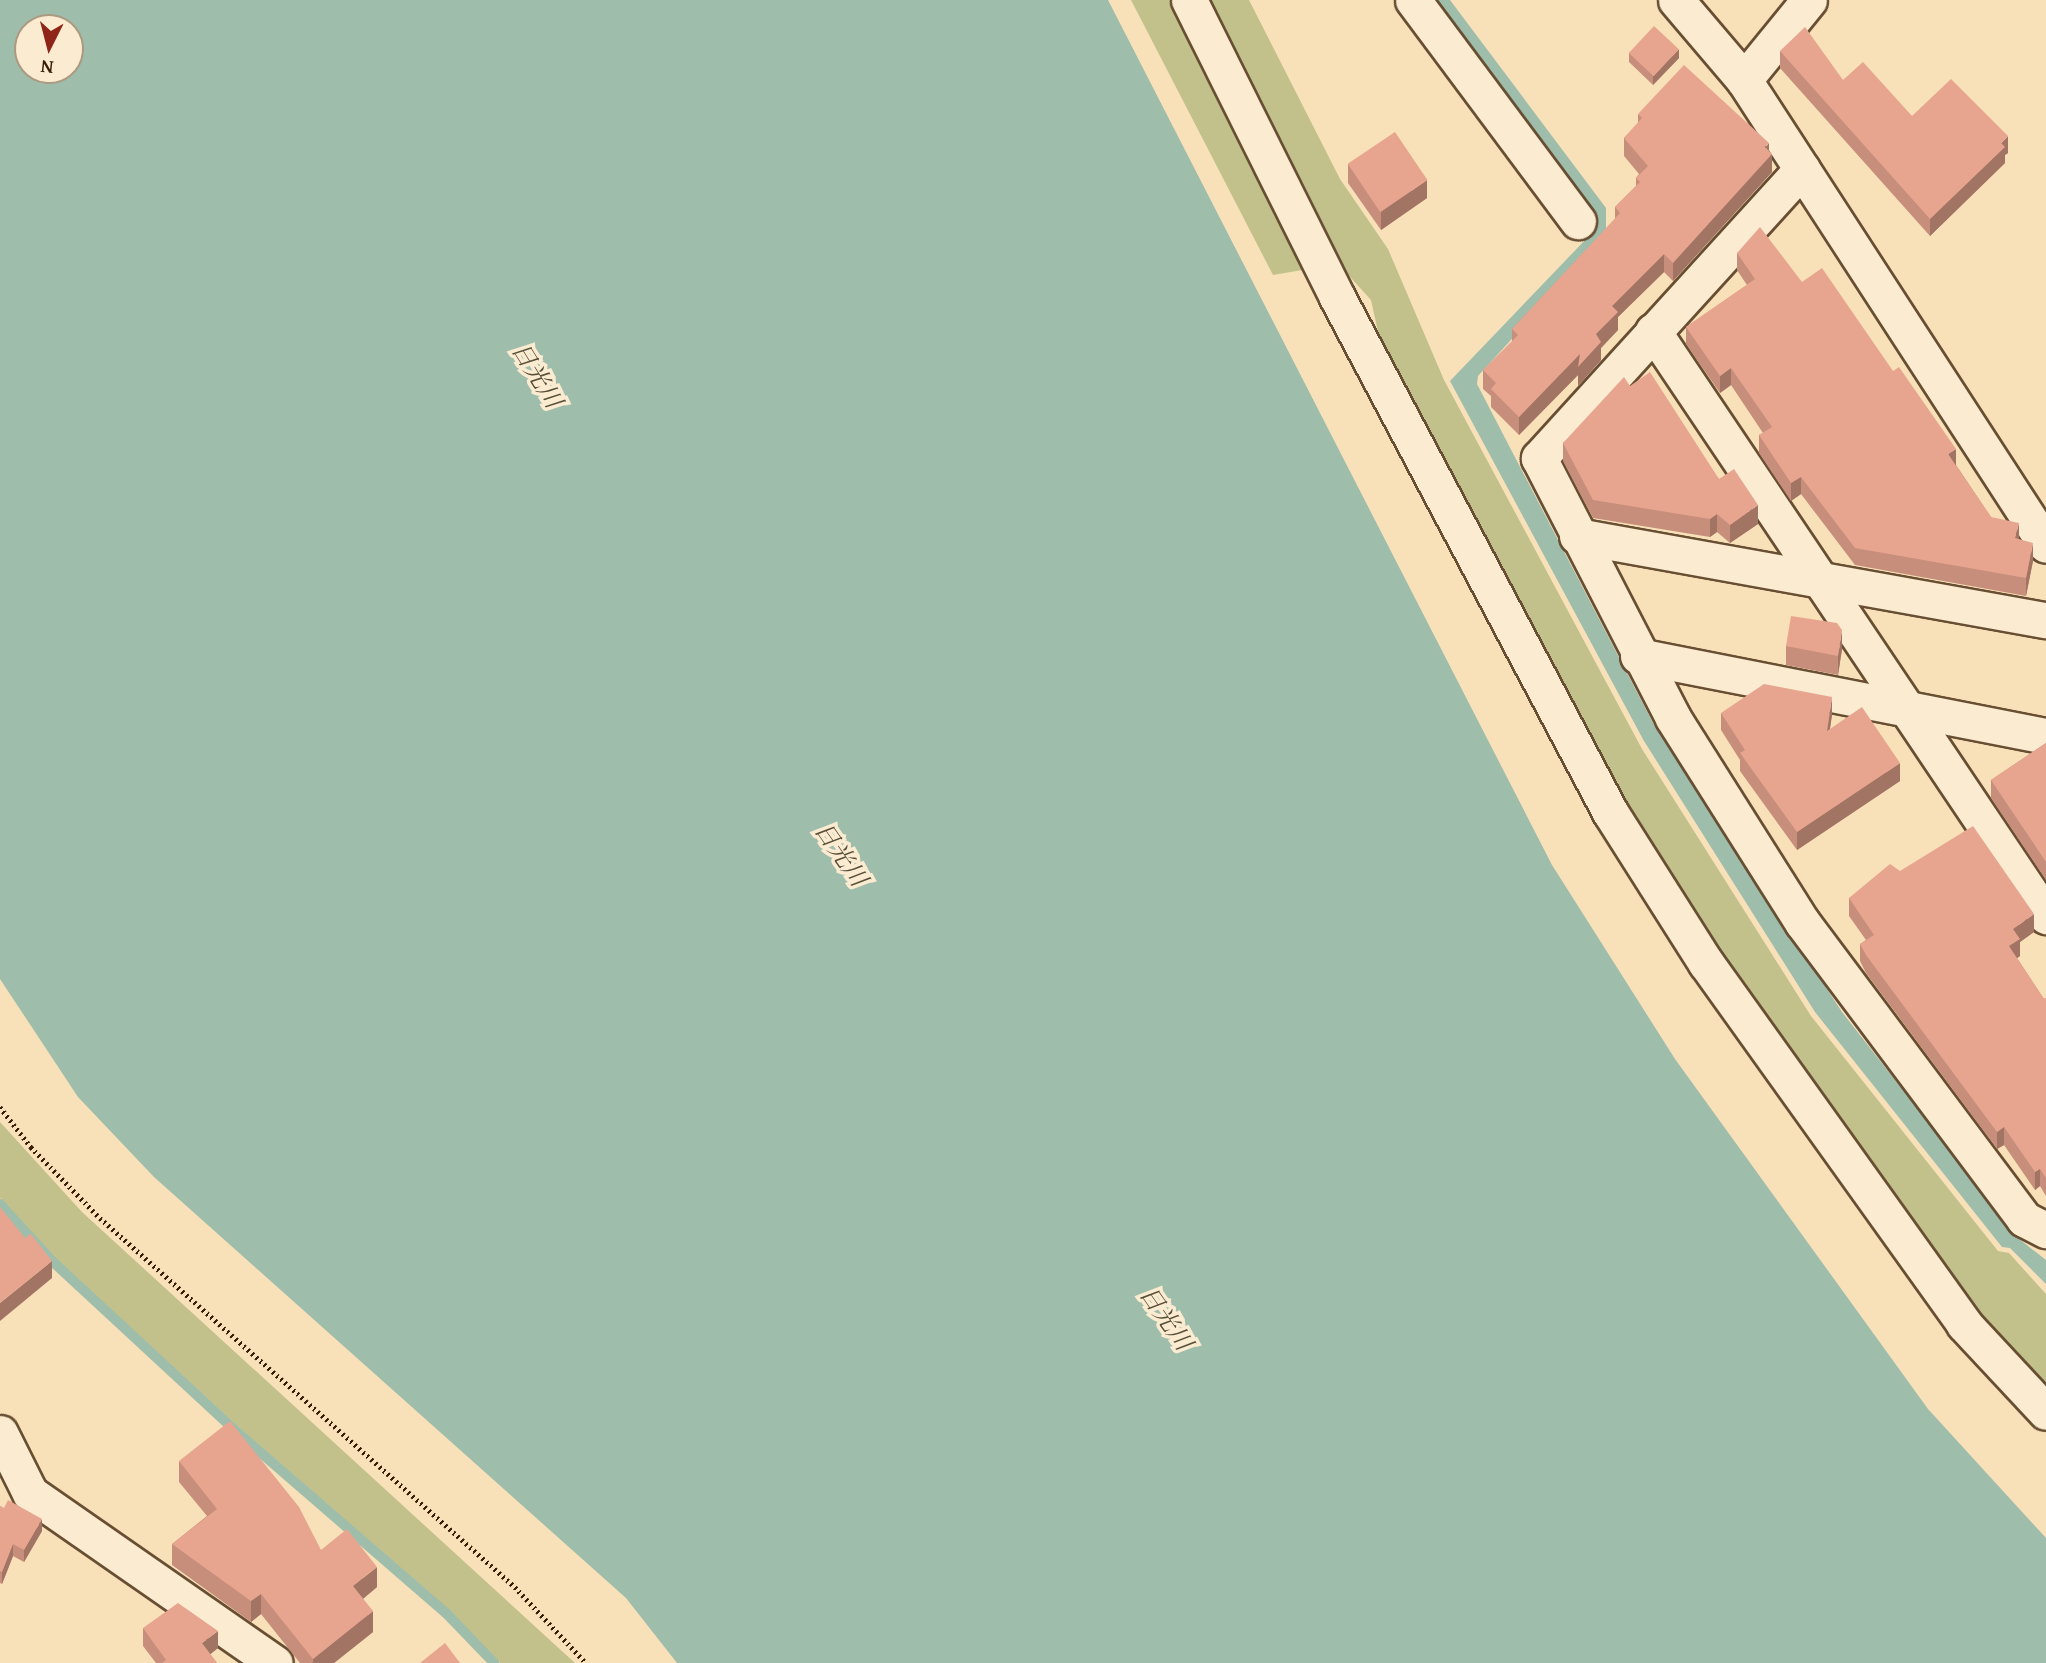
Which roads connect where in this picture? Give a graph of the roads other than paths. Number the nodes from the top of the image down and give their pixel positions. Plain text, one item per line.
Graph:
1 (1189, 0) edge
2 (1413, 0) edge
3 (1676, 0) edge
4 (1809, 0) edge
5 (1744, 80) junction
6 (1802, 169) junction
7 (1578, 221) dead end
8 (1653, 331) junction
9 (1577, 536) junction
10 (2046, 545) edge
11 (1818, 580) junction
12 (2046, 620) edge
13 (1638, 656) junction
14 (1906, 709) junction
15 (2046, 736) edge
16 (2046, 916) edge
17 (2046, 1230) edge
18 (2046, 1412) edge
19 (0, 1433) edge
20 (275, 1663) edge

1 - 18 street
2 - 7 street
3 - 5 street
4 - 5 street
5 - 6 street
6 - 8 street
6 - 10 street
8 - 9 street
8 - 11 street
9 - 11 street
9 - 13 street
11 - 12 street
11 - 14 street
13 - 14 street
13 - 17 street
14 - 15 street
14 - 16 street
19 - 20 street

